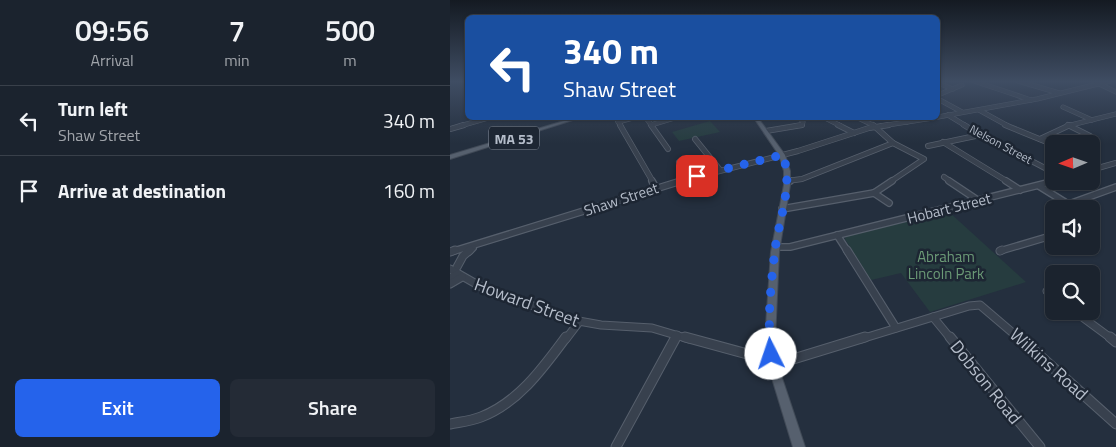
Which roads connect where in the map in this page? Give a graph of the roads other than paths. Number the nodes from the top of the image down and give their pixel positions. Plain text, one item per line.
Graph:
1 (943, 102) edge
2 (1023, 102) edge
3 (1063, 107) dead end
4 (978, 110) junction
5 (962, 112) junction
6 (1116, 114) edge
7 (948, 115) junction
8 (940, 116) edge
9 (482, 120) edge
10 (571, 120) edge
11 (617, 120) edge
12 (647, 120) edge
13 (667, 120) edge
14 (758, 120) edge
15 (802, 120) edge
16 (829, 120) edge
17 (862, 120) edge
18 (902, 120) edge
19 (919, 120) edge
20 (1092, 120) junction
21 (907, 122) junction
22 (651, 125) junction
23 (1068, 125) junction
24 (877, 127) junction
25 (450, 130) edge
26 (766, 131) junction
27 (854, 133) junction
28 (980, 135) junction
29 (1088, 135) edge
30 (695, 139) dead end
31 (1040, 139) junction
32 (1045, 141) edge
33 (943, 142) junction
34 (893, 143) junction
35 (928, 146) dead end
36 (668, 149) dead end
37 (782, 155) junction
38 (450, 158) edge
39 (679, 162) dead end
40 (1116, 163) edge
41 (1100, 167) edge
42 (1045, 169) edge
43 (720, 170) junction
44 (944, 177) dead end
45 (690, 178) junction
46 (787, 181) junction
47 (1045, 184) edge
48 (1039, 186) junction
49 (1116, 187) edge
50 (656, 188) junction
51 (1020, 190) junction
52 (874, 193) junction
53 (1062, 200) edge
54 (1080, 200) edge
55 (979, 201) junction
56 (888, 203) dead end
57 (782, 209) junction
58 (837, 235) junction
59 (1045, 238) edge
60 (483, 243) junction
61 (776, 247) junction
62 (453, 251) edge
63 (1000, 251) dead end
64 (457, 272) edge
65 (450, 278) edge
66 (450, 284) edge
67 (933, 317) junction
68 (1086, 320) edge
69 (579, 322) junction
70 (896, 328) junction
71 (677, 335) junction
72 (1116, 342) edge
73 (773, 361) junction
74 (450, 424) edge
75 (1116, 424) edge
76 (616, 447) edge
77 (799, 447) edge
78 (1040, 447) edge

1 - 5 street
2 - 4 street, Shaw Street
3 - 20 street
4 - 5 street, Shaw Street
4 - 31 street
5 - 7 street, Shaw Street
6 - 20 street
7 - 8 street, Shaw Street
7 - 28 street, Nelson Street
9 - 25 street
10 - 38 main road, MA 53
11 - 50 street
12 - 22 street
13 - 22 street
14 - 26 main road
15 - 26 street
16 - 27 street
17 - 24 street
18 - 21 street
19 - 21 street, Shaw Street
20 - 23 street
21 - 24 street, Shaw Street
22 - 36 street
23 - 29 street
23 - 31 street
24 - 27 street, Shaw Street
24 - 34 street
26 - 37 main road
27 - 37 street, Shaw Street
28 - 33 street
28 - 42 street, Nelson Street
30 - 43 street
31 - 32 street
33 - 35 street
33 - 51 street
34 - 46 street
34 - 52 street
37 - 43 street, Shaw Street
37 - 46 main road
39 - 45 street
40 - 41 street
43 - 45 street, Shaw Street
44 - 55 street
45 - 50 street, Shaw Street
46 - 57 main road
47 - 48 street, Hobart Street
48 - 51 street, Hobart Street
48 - 53 street
49 - 54 street
50 - 60 street, Shaw Street
51 - 55 street, Hobart Street
52 - 56 street
52 - 57 street
55 - 58 street, Hobart Street
57 - 61 main road
58 - 61 street, Hobart Street
58 - 70 street
59 - 63 street
60 - 62 street, Shaw Street
60 - 64 street
61 - 73 main road
62 - 64 street
64 - 65 street
64 - 66 street
64 - 69 street, Howard Street
67 - 70 street
67 - 75 street, Wilkins Road
67 - 78 street, Dobson Road
68 - 72 street
69 - 71 street, Howard Street
69 - 74 street
70 - 73 street
71 - 73 street, Howard Street
71 - 76 street
73 - 77 main road

